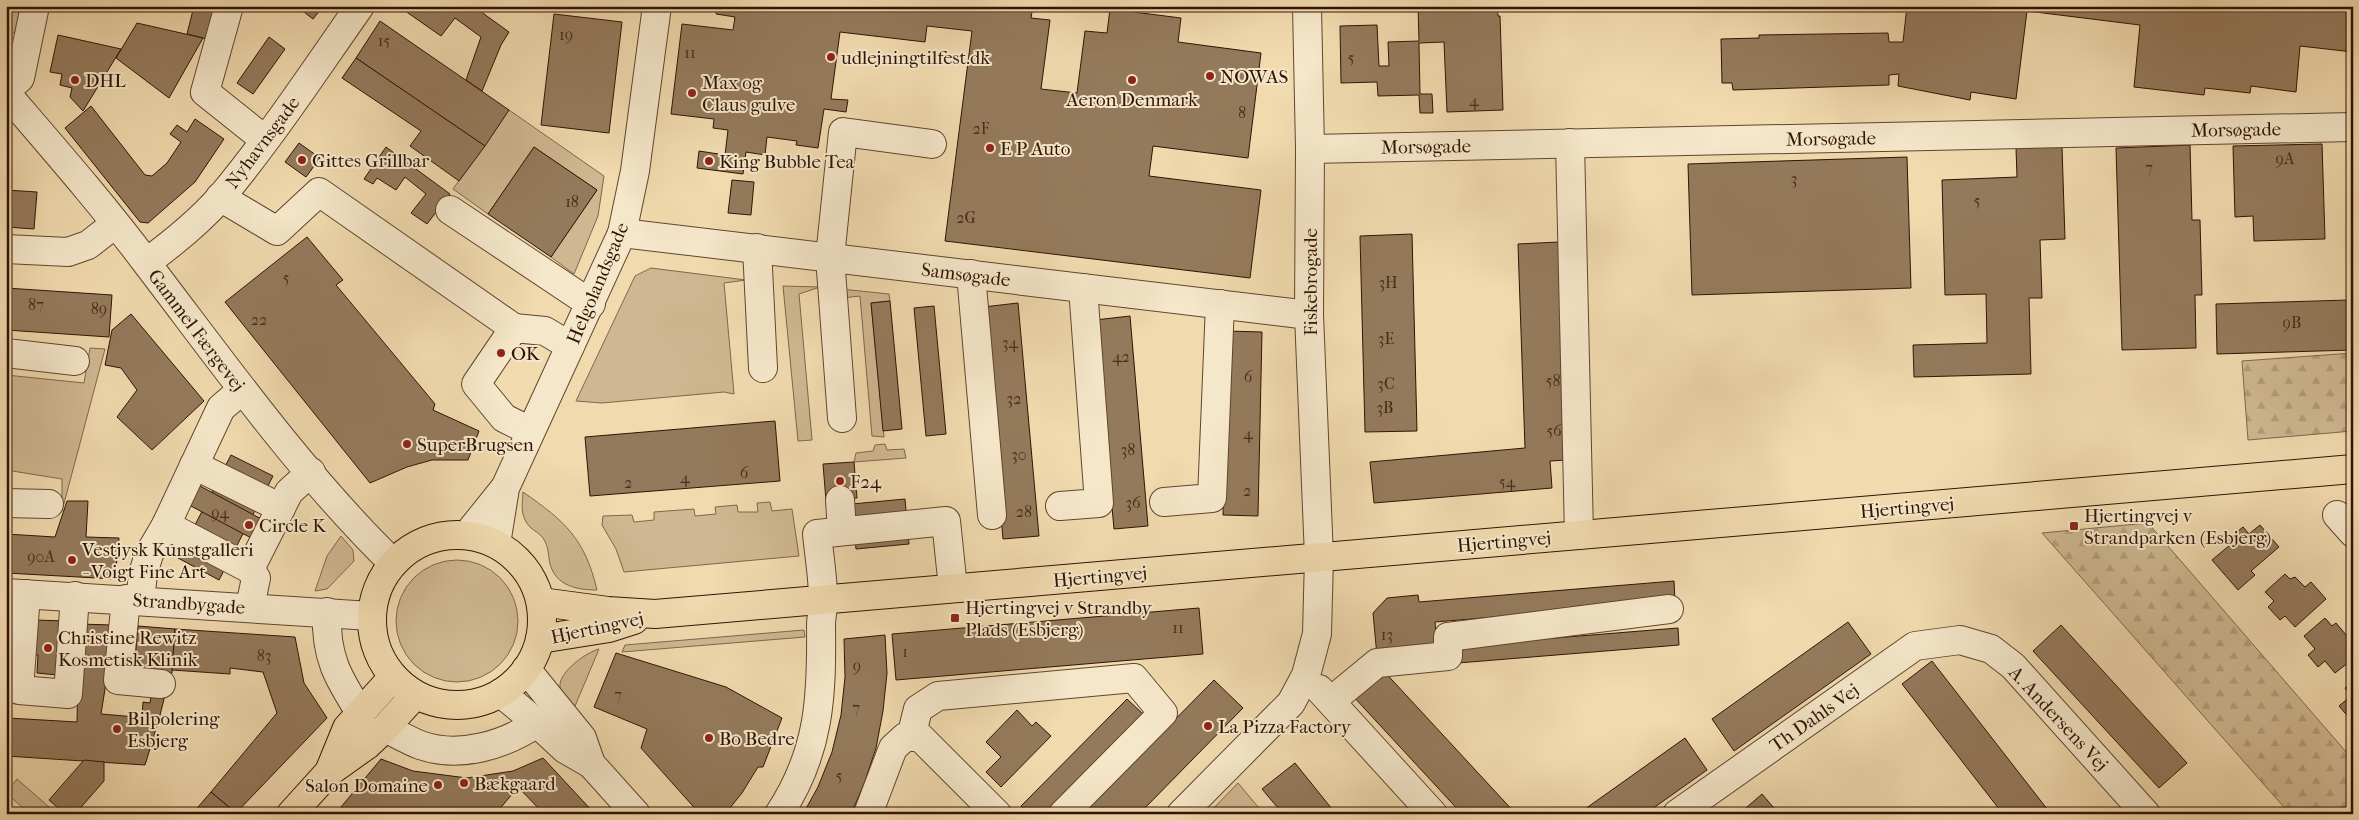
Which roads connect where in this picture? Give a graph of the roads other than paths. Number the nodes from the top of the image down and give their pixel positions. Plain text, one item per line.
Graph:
1 (35, 6) edge
2 (229, 6) edge
3 (360, 6) edge
4 (657, 6) edge
5 (1307, 6) edge
6 (6, 91) edge
7 (2353, 127) edge
8 (265, 140) junction
9 (1570, 143) junction
10 (932, 144) dead end
11 (1310, 148) junction
12 (220, 198) junction
13 (450, 210) dead end
14 (115, 224) junction
15 (622, 233) junction
16 (757, 248) junction
17 (6, 249) edge
18 (830, 257) junction
19 (147, 262) junction
20 (971, 274) junction
21 (1083, 288) junction
22 (591, 304) junction
23 (1220, 304) junction
24 (1309, 315) junction
25 (514, 328) junction
26 (570, 346) junction
27 (6, 353) edge
28 (75, 361) dead end
29 (763, 368) dead end
30 (242, 390) junction
31 (842, 418) dead end
32 (530, 432) junction
33 (194, 465) junction
34 (2353, 469) edge
35 (311, 472) junction
36 (505, 488) junction
37 (840, 500) dead end
38 (1164, 502) dead end
39 (6, 503) edge
40 (50, 504) dead end
41 (1060, 506) dead end
42 (281, 508) junction
43 (992, 514) dead end
44 (166, 525) junction
45 (842, 531) junction
46 (467, 535) junction
47 (1579, 535) junction
48 (496, 544) junction
49 (1319, 557) junction
50 (393, 563) junction
51 (250, 569) junction
52 (952, 588) junction
53 (16, 593) edge
54 (75, 596) junction
55 (133, 599) junction
56 (824, 599) junction
57 (541, 602) junction
58 (250, 607) junction
59 (1669, 609) dead end
60 (327, 612) junction
61 (655, 614) junction
62 (371, 616) junction
63 (540, 639) junction
64 (1960, 640) joint
65 (526, 670) junction
66 (1306, 675) junction
67 (393, 677) junction
68 (161, 684) dead end
69 (501, 693) junction
70 (415, 695) junction
71 (1331, 702) junction
72 (361, 714) junction
73 (537, 723) junction
74 (385, 728) junction
75 (911, 737) junction
76 (591, 764) junction
77 (329, 772) junction
78 (291, 814) edge
79 (636, 814) edge
80 (779, 814) edge
81 (868, 814) edge
82 (998, 814) edge
83 (1064, 814) edge
84 (1181, 814) edge
85 (1434, 814) edge
86 (1677, 814) edge
87 (2146, 814) edge

1 - 6 street
2 - 8 street
3 - 8 street, Nyhavnsgade
4 - 15 street, Helgolandsgade
5 - 11 street, Fiskebrogade
6 - 14 street, Gammel Færgevej
7 - 9 street, Morsøgade
8 - 12 street, Nyhavnsgade
9 - 11 street, Morsøgade
9 - 47 street
10 - 18 street
11 - 24 street, Fiskebrogade
12 - 19 street, Nyhavnsgade
12 - 25 street
13 - 22 street
14 - 17 street
14 - 19 street, Gammel Færgevej
15 - 16 street, Samsøgade
15 - 22 street, Helgolandsgade
16 - 18 street, Samsøgade
16 - 29 street
18 - 20 street, Samsøgade
18 - 31 street
19 - 30 street, Gammel Færgevej
20 - 21 street, Samsøgade
20 - 43 street
21 - 23 street, Samsøgade
21 - 41 street
22 - 26 street, Helgolandsgade
23 - 24 street, Samsøgade
23 - 38 street
24 - 49 street, Fiskebrogade
25 - 26 street
25 - 32 street
26 - 32 street, Helgolandsgade
27 - 28 street
30 - 33 street
30 - 35 street, Gammel Færgevej
32 - 36 street, Helgolandsgade
33 - 42 street
33 - 44 street
34 - 47 main road, Hjertingvej
35 - 42 street
35 - 50 street, Gammel Færgevej
36 - 46 street, Helgolandsgade
36 - 48 street, Helgolandsgade
37 - 45 street
39 - 40 street
42 - 51 street
44 - 51 street
44 - 55 street
45 - 52 street
45 - 56 street
46 - 48 main road
46 - 50 main road
47 - 49 main road, Hjertingvej
48 - 57 main road
49 - 52 main road, Hjertingvej
49 - 66 street, Fiskebrogade
50 - 62 main road
51 - 58 street
52 - 56 main road, Hjertingvej
53 - 54 street, Strandbygade
53 - 54 street
54 - 55 street, Strandbygade
55 - 58 street, Strandbygade
55 - 68 street
56 - 61 main road, Hjertingvej
56 - 80 street
57 - 61 main road, Hjertingvej
57 - 63 main road
58 - 60 street, Strandbygade
59 - 71 street
60 - 62 street, Strandbygade
60 - 72 street
61 - 63 main road, Hjertingvej
62 - 67 main road
63 - 65 main road
64 - 86 street, Th Dahls Vej
64 - 87 street, A. Andersens Vej
65 - 69 main road
65 - 76 street
66 - 71 street
66 - 84 street, Fiskebrogade
67 - 70 main road
67 - 72 main road
69 - 70 main road
69 - 73 street
70 - 74 main road
71 - 85 street
72 - 77 main road
73 - 74 street
73 - 76 street
74 - 77 main road
75 - 81 street
75 - 82 street
75 - 83 street
76 - 79 street
77 - 78 main road

